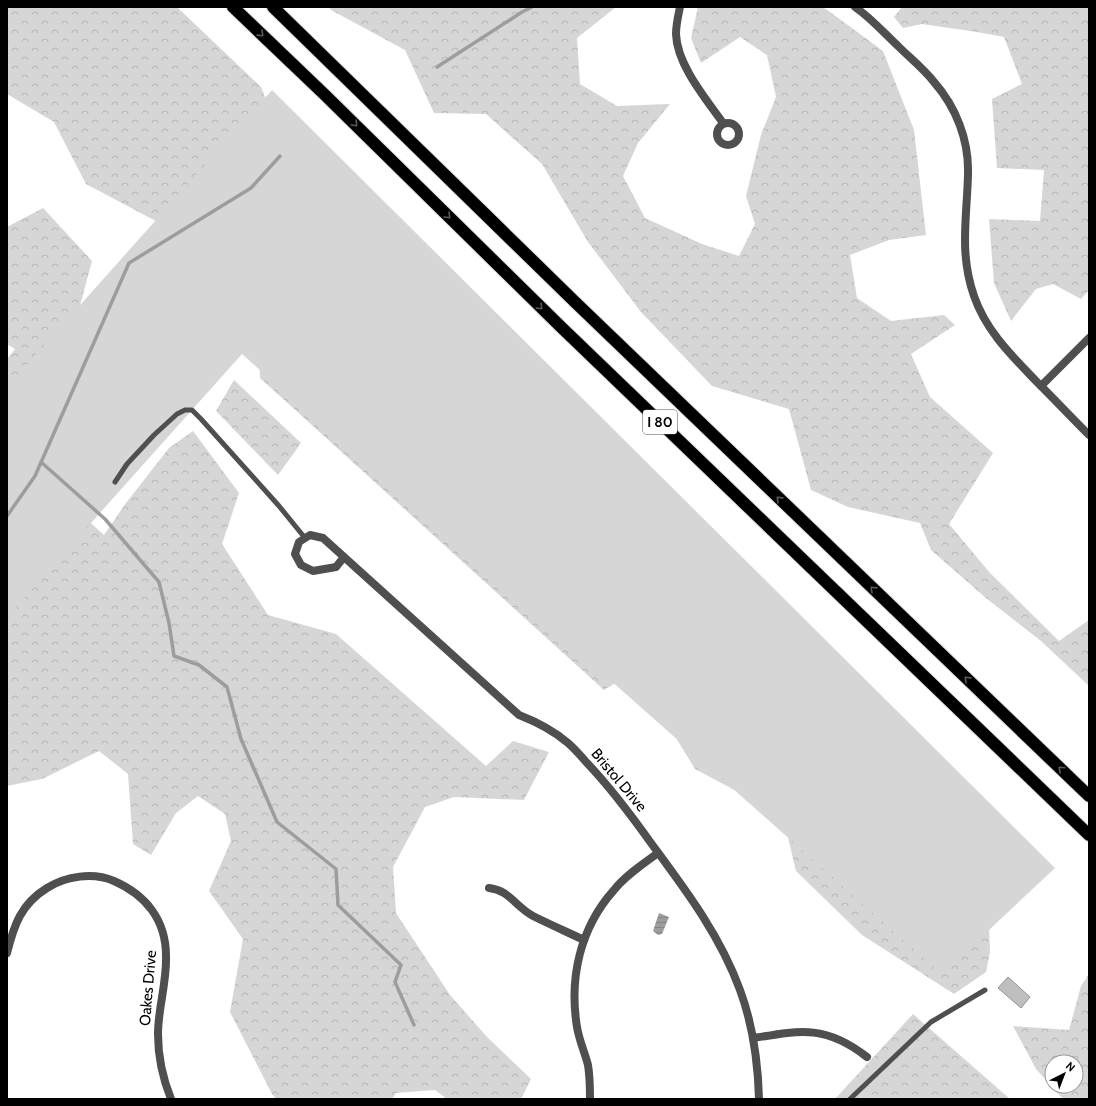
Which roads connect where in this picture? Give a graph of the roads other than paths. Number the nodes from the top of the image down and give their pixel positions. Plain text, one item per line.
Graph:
1 (233, 7) edge
2 (273, 7) edge
3 (680, 7) edge
4 (855, 7) edge
5 (723, 123) dead end
6 (1089, 338) edge
7 (1041, 386) junction
8 (1089, 435) edge
9 (116, 482) dead end
10 (305, 538) junction
11 (344, 557) junction
12 (1089, 796) edge
13 (1089, 834) edge
14 (658, 853) junction
15 (489, 888) dead end
16 (584, 940) junction
17 (7, 953) edge
18 (985, 990) dead end
19 (754, 1038) junction
20 (867, 1057) dead end
21 (171, 1099) edge
22 (590, 1099) edge
23 (760, 1099) edge
24 (850, 1099) edge

1 -> 13 highway, I 80
12 -> 2 highway, I 80
3 - 5 street
4 - 7 street
6 - 7 street
7 - 8 street
9 - 10 lane
10 - 11 street, Bristol Drive
10 - 11 street
11 - 14 street, Bristol Drive
14 - 16 street
14 - 19 street, Bristol Drive
15 - 16 street
16 - 22 street
17 - 21 street, Oakes Drive
18 - 24 lane
19 - 20 street
19 - 23 street, Bristol Drive

